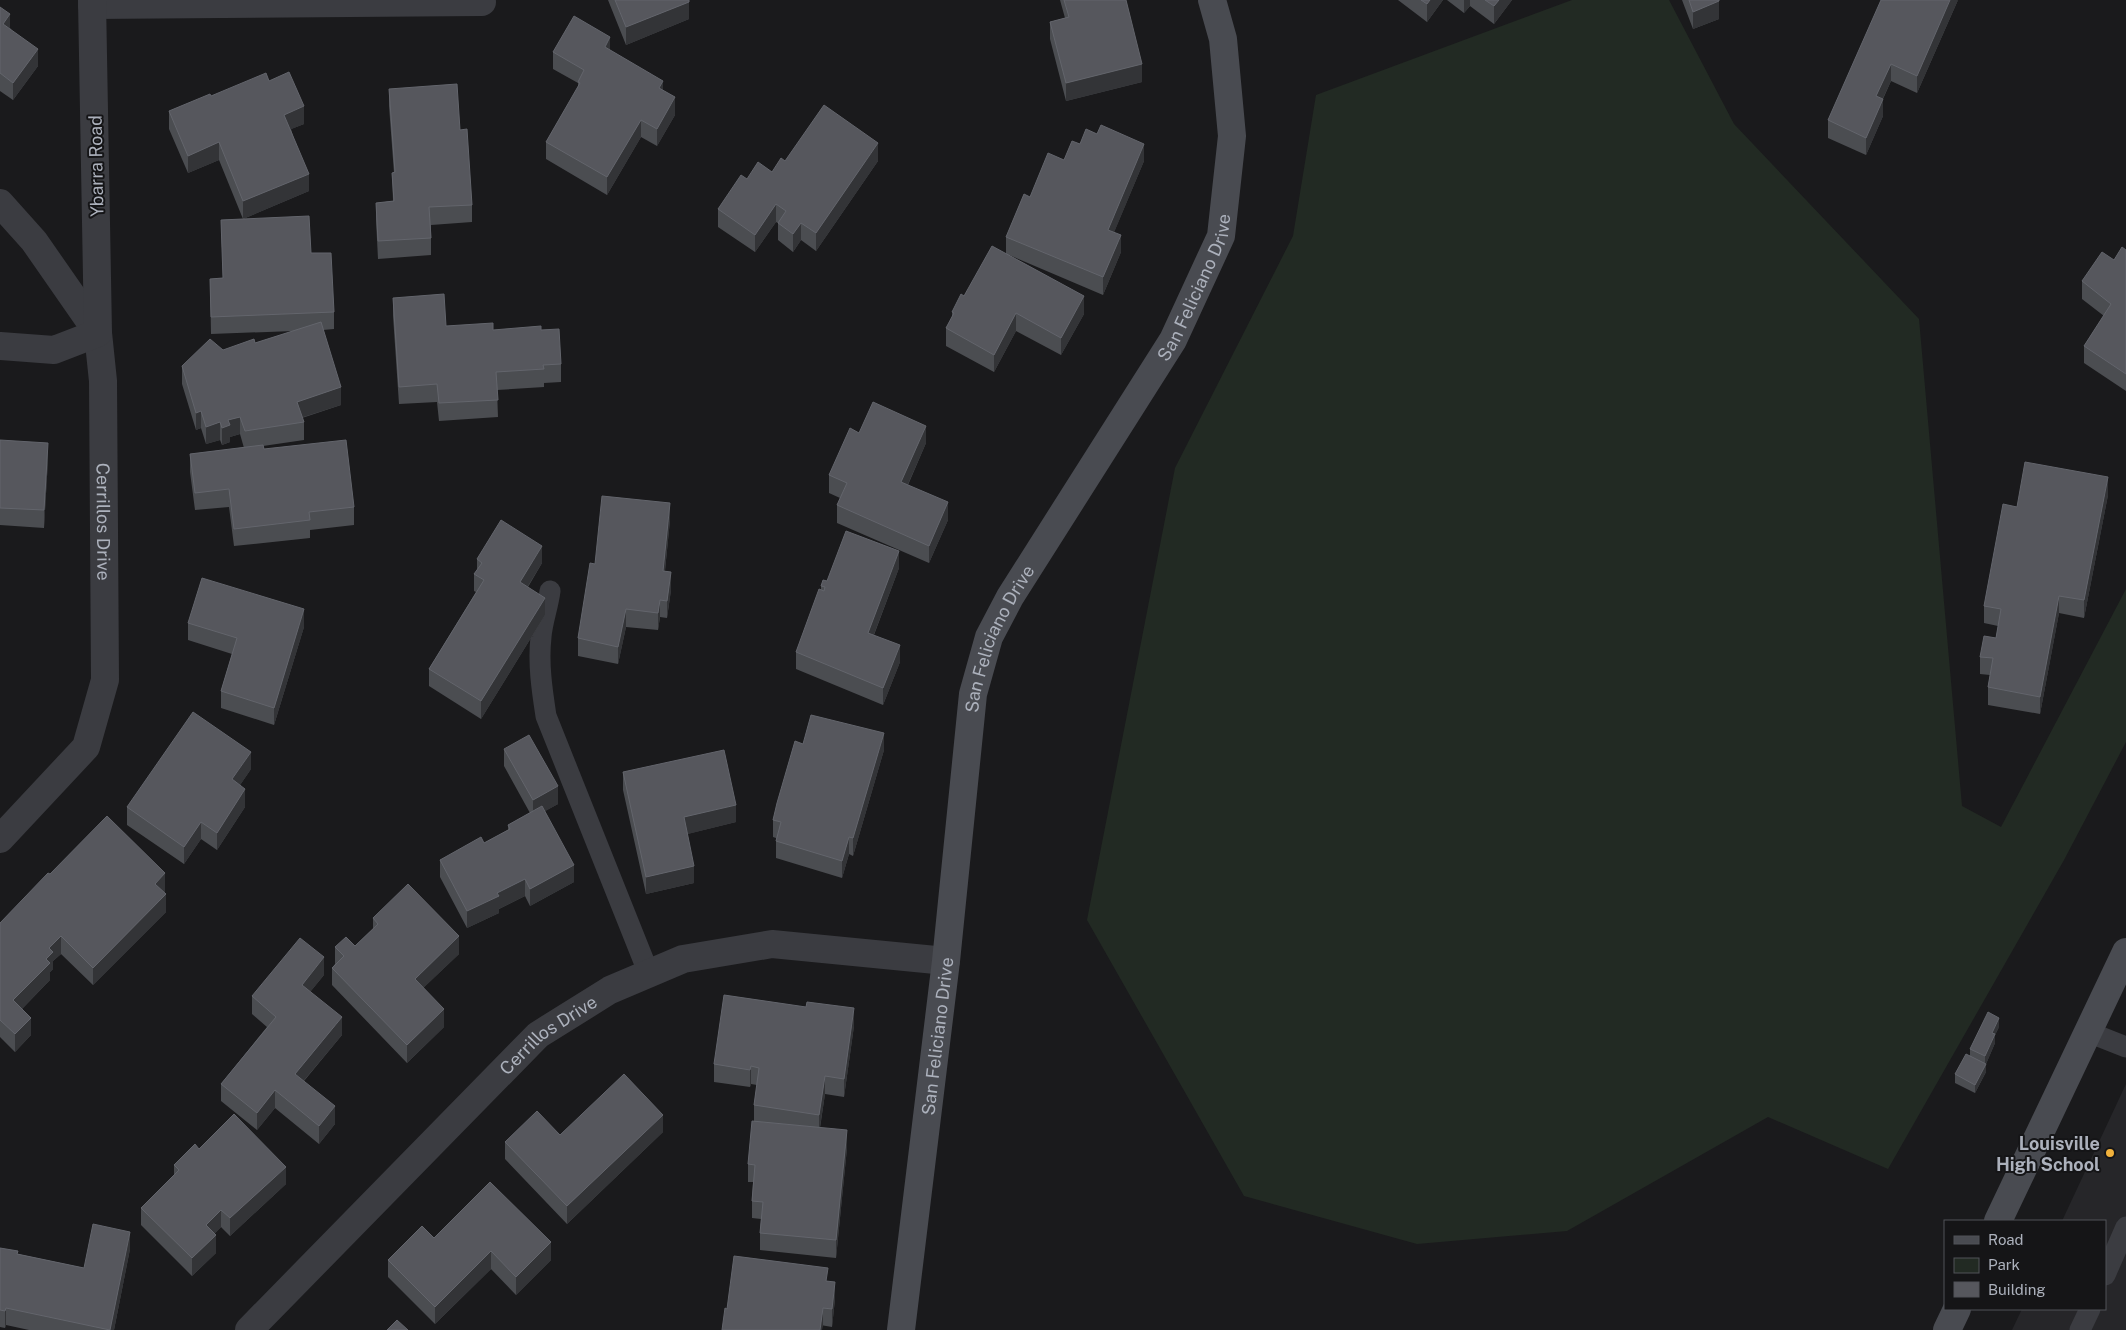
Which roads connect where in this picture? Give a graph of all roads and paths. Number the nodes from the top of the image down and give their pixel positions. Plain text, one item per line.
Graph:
1 (1212, 0) edge
2 (92, 2) edge
3 (482, 2) dead end
4 (0, 202) edge
5 (98, 333) junction
6 (0, 346) edge
7 (550, 591) dead end
8 (0, 839) edge
9 (2126, 952) edge
10 (946, 961) junction
11 (649, 974) junction
12 (2088, 1032) junction
13 (2126, 1047) edge
14 (1998, 1220) edge
15 (2126, 1227) edge
16 (2106, 1273) edge
17 (1957, 1310) edge
18 (2090, 1310) edge
19 (249, 1330) edge
20 (901, 1330) edge
21 (1947, 1330) edge
22 (2080, 1330) edge

1 - 10 street, San Feliciano Drive
2 - 3 street
2 - 5 street, Ybarra Road
4 - 5 street, Cerrillos Drive
5 - 6 street
5 - 8 street, Cerrillos Drive
7 - 11 lane
9 - 12 street
10 - 11 street, Cerrillos Drive
10 - 20 street, San Feliciano Drive
11 - 19 street, Cerrillos Drive
12 - 13 lane
12 - 14 street
15 - 16 lane
17 - 21 street
18 - 22 lane

